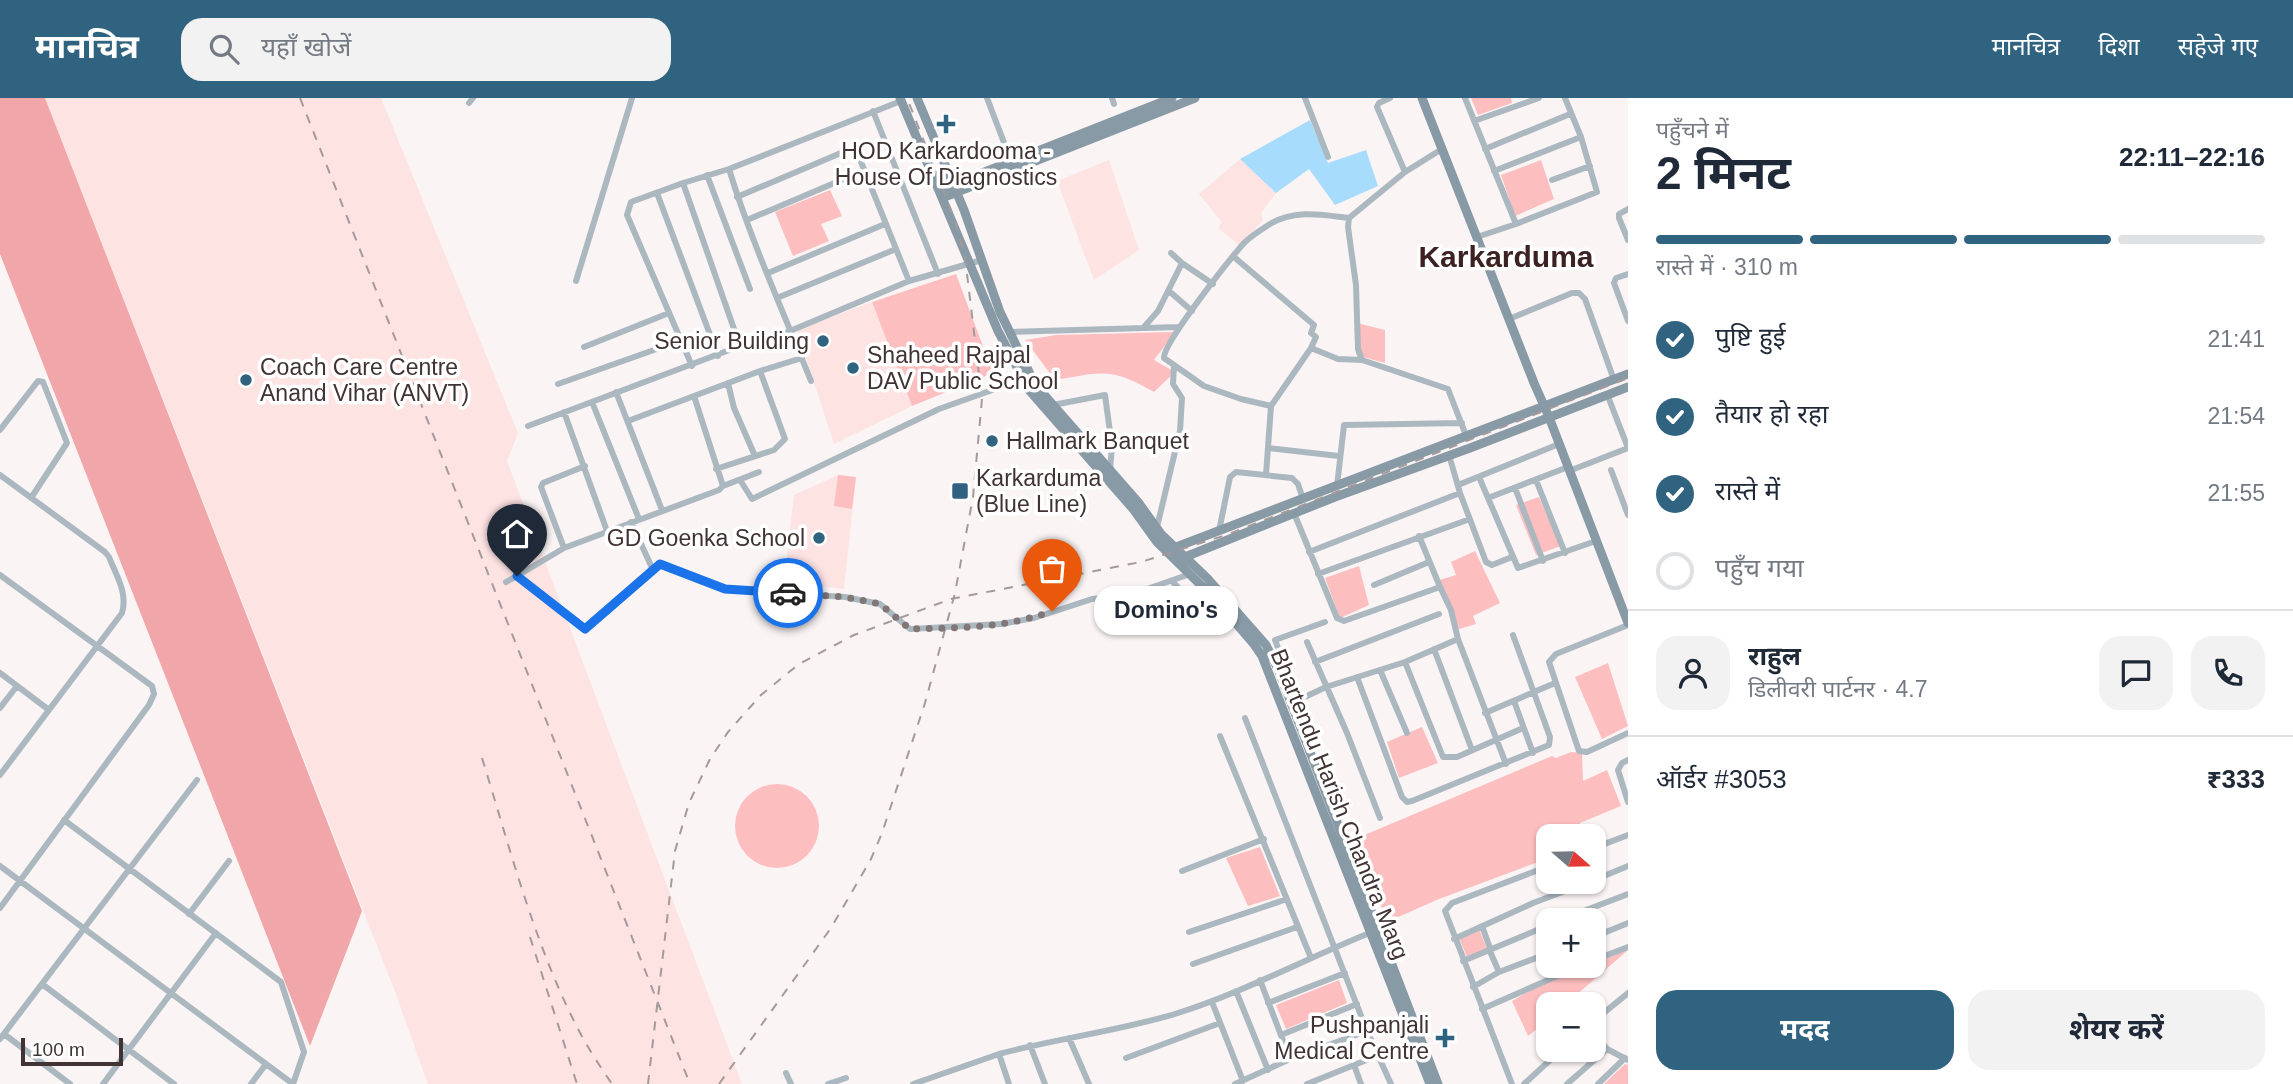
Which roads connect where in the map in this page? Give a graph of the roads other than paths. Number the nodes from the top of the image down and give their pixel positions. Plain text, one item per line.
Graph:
1 (632, 98) edge
2 (917, 98) edge
3 (988, 98) edge
4 (1172, 98) edge
5 (1195, 98) edge
6 (1305, 98) edge
7 (1390, 98) edge
8 (1422, 98) edge
9 (1465, 98) edge
10 (1539, 98) edge
11 (1565, 98) edge
12 (901, 99) edge
13 (873, 111) junction
14 (1570, 114) junction
15 (1474, 121) junction
16 (1581, 137) junction
17 (1442, 149) junction
18 (1485, 149) junction
19 (1328, 158) dead end
20 (1010, 160) junction
21 (1590, 166) junction
22 (729, 169) junction
23 (864, 170) junction
24 (1494, 171) junction
25 (1405, 172) junction
26 (707, 176) junction
27 (1552, 180) dead end
28 (683, 183) junction
29 (955, 188) junction
30 (657, 193) junction
31 (940, 194) junction
32 (737, 197) junction
33 (1628, 209) edge
34 (1349, 218) junction
35 (747, 220) junction
36 (886, 224) junction
37 (1516, 224) junction
38 (1477, 237) junction
39 (1628, 238) edge
40 (896, 249) junction
41 (1171, 253) dead end
42 (1234, 257) junction
43 (982, 260) junction
44 (1182, 263) junction
45 (970, 265) junction
46 (768, 273) junction
47 (938, 274) junction
48 (1628, 274) edge
49 (576, 281) dead end
50 (909, 281) junction
51 (1213, 284) junction
52 (750, 289) dead end
53 (1169, 291) junction
54 (777, 298) junction
55 (1192, 311) junction
56 (669, 313) junction
57 (1509, 319) junction
58 (1628, 321) edge
59 (1144, 327) junction
60 (1179, 327) junction
61 (790, 331) junction
62 (1010, 332) junction
63 (682, 340) junction
64 (740, 346) junction
65 (584, 347) dead end
66 (1311, 348) junction
67 (718, 356) junction
68 (802, 358) junction
69 (1362, 360) junction
70 (692, 366) junction
71 (1174, 366) junction
72 (760, 371) junction
73 (1628, 374) edge
74 (1027, 378) junction
75 (1614, 380) junction
76 (811, 381) dead end
77 (728, 383) junction
78 (558, 384) dead end
79 (1628, 387) edge
80 (616, 392) junction
81 (1607, 394) junction
82 (694, 396) junction
83 (592, 402) junction
84 (1054, 405) junction
85 (1271, 406) junction
86 (1545, 407) junction
87 (565, 412) junction
88 (1549, 417) junction
89 (628, 421) junction
90 (1462, 423) junction
91 (528, 426) dead end
92 (0, 430) edge
93 (1467, 438) junction
94 (1559, 444) junction
95 (1268, 448) junction
96 (1449, 455) junction
97 (755, 456) junction
98 (1339, 456) junction
99 (585, 466) junction
100 (716, 469) junction
101 (1569, 469) junction
102 (1110, 470) junction
103 (1611, 470) dead end
104 (759, 472) dead end
105 (0, 475) edge
106 (1266, 475) junction
107 (1479, 477) junction
108 (740, 480) junction
109 (1536, 480) junction
110 (1458, 485) junction
111 (723, 486) junction
112 (1337, 486) junction
113 (1515, 488) junction
114 (1460, 493) junction
115 (31, 498) junction
116 (1488, 498) junction
117 (1303, 499) junction
118 (662, 510) junction
119 (1294, 513) junction
120 (1628, 514) edge
121 (639, 519) junction
122 (1469, 519) junction
123 (631, 522) junction
124 (1157, 527) junction
125 (607, 531) junction
126 (1219, 531) junction
127 (1419, 536) junction
128 (1596, 541) junction
129 (564, 548) junction
130 (1176, 548) junction
131 (1166, 551) junction
132 (1309, 552) junction
133 (1565, 553) junction
134 (1185, 557) junction
135 (1512, 557) junction
136 (1175, 561) junction
137 (1543, 561) junction
138 (1429, 562) junction
139 (653, 570) junction
140 (1194, 572) junction
141 (1318, 574) junction
142 (0, 575) edge
143 (517, 576) junction
144 (1172, 581) junction
145 (506, 582) dead end
146 (1374, 585) dead end
147 (1440, 587) junction
148 (1188, 597) dead end
149 (1439, 614) dead end
150 (1627, 619) edge
151 (1325, 622) dead end
152 (1513, 635) dead end
153 (1458, 639) junction
154 (1307, 642) dead end
155 (97, 645) junction
156 (1434, 649) junction
157 (1315, 662) junction
158 (1405, 662) junction
159 (1380, 670) junction
160 (0, 673) edge
161 (1357, 677) junction
162 (1555, 683) junction
163 (17, 686) junction
164 (1326, 687) junction
165 (1536, 692) junction
166 (1514, 701) junction
167 (1290, 704) junction
168 (0, 708) edge
169 (49, 710) junction
170 (1485, 713) junction
171 (1245, 718) dead end
172 (1523, 729) junction
173 (1407, 733) dead end
174 (1628, 733) edge
175 (1220, 736) dead end
176 (1496, 741) junction
177 (1472, 750) junction
178 (1533, 753) junction
179 (1628, 760) edge
180 (1506, 764) junction
181 (0, 775) edge
182 (197, 780) dead end
183 (1628, 802) edge
184 (1380, 818) dead end
185 (64, 820) junction
186 (1628, 835) edge
187 (1264, 839) junction
188 (1606, 843) edge
189 (229, 861) dead end
190 (0, 866) edge
191 (1628, 866) edge
192 (130, 869) junction
193 (1182, 870) dead end
194 (1536, 871) edge
195 (1606, 875) edge
196 (19, 880) junction
197 (1560, 894) edge
198 (1628, 894) edge
199 (1287, 899) junction
200 (0, 908) edge
201 (1591, 908) edge
202 (189, 914) junction
203 (1628, 923) edge
204 (1482, 926) junction
205 (84, 928) junction
206 (1297, 928) junction
207 (1536, 930) edge
208 (1374, 931) junction
209 (1189, 932) dead end
210 (1606, 932) edge
211 (216, 933) junction
212 (1454, 939) junction
213 (1335, 946) junction
214 (1628, 947) edge
215 (1490, 948) junction
216 (1606, 955) edge
217 (1311, 958) junction
218 (1536, 958) edge
219 (1463, 961) junction
220 (1193, 964) dead end
221 (1499, 972) junction
222 (1345, 973) junction
223 (1553, 978) edge
224 (1260, 980) junction
225 (42, 985) junction
226 (1473, 987) junction
227 (1236, 991) junction
228 (171, 993) junction
229 (1628, 993) edge
230 (1212, 1002) junction
231 (1268, 1003) junction
232 (1357, 1004) junction
233 (1482, 1009) junction
234 (1606, 1011) edge
235 (1220, 1023) junction
236 (1367, 1031) junction
237 (1281, 1035) junction
238 (2, 1037) edge
239 (1069, 1038) junction
240 (1030, 1045) junction
241 (128, 1049) junction
242 (1607, 1049) joint
243 (999, 1054) junction
244 (1379, 1055) junction
245 (1126, 1058) dead end
246 (1290, 1059) junction
247 (1626, 1059) edge
248 (1548, 1062) edge
249 (266, 1064) junction
250 (1354, 1065) junction
251 (1268, 1070) junction
252 (786, 1073) dead end
253 (938, 1075) junction
254 (846, 1078) dead end
255 (1243, 1081) junction
256 (70, 1084) edge
257 (103, 1084) edge
258 (174, 1084) edge
259 (251, 1084) edge
260 (293, 1084) edge
261 (791, 1084) edge
262 (828, 1084) edge
263 (913, 1084) edge
264 (941, 1084) edge
265 (1009, 1084) edge
266 (1045, 1084) edge
267 (1089, 1084) edge
268 (1235, 1084) edge
269 (1307, 1084) edge
270 (1361, 1084) edge
271 (1391, 1084) edge
272 (1430, 1084) edge
273 (1438, 1084) edge
274 (1512, 1084) edge
275 (1524, 1084) edge
276 (1567, 1084) edge
277 (1598, 1084) edge

1 - 49 street
2 - 29 street, Bhartendu Harish Chandra Marg
3 - 20 street
4 - 20 street
5 - 29 street
6 - 19 street
7 - 25 street
8 - 17 street
9 - 15 street
10 - 15 street
11 - 14 street
12 - 13 street
12 - 31 street, Bhartendu Harish Chandra Marg
13 - 22 street
13 - 47 street
14 - 16 street
14 - 18 street
15 - 18 street
16 - 21 street
16 - 24 street
17 - 25 street
17 - 38 street
18 - 24 street
20 - 29 street
21 - 27 street
21 - 37 street
22 - 26 street
22 - 32 street
23 - 32 street
23 - 35 street
23 - 36 street
24 - 37 street
25 - 34 street
26 - 28 street
26 - 52 street
28 - 30 street
28 - 64 street
29 - 31 street
29 - 43 street, Bhartendu Harish Chandra Marg
30 - 56 street
30 - 67 street
31 - 45 street, Bhartendu Harish Chandra Marg
32 - 35 street
33 - 39 street
34 - 42 street
34 - 69 street
35 - 46 street
36 - 40 street
36 - 46 street
37 - 38 street
38 - 57 street
40 - 50 street
40 - 54 street
41 - 44 street
42 - 51 street
42 - 66 street
43 - 45 street
43 - 62 street, Bhartendu Harish Chandra Marg
44 - 51 street
44 - 53 street
45 - 47 street
45 - 74 street, Bhartendu Harish Chandra Marg
46 - 54 street
47 - 50 street
48 - 58 street
50 - 61 street
51 - 55 street
53 - 55 street
53 - 59 street
54 - 61 street
55 - 60 street
56 - 63 street
56 - 65 street
57 - 75 street
57 - 86 street
59 - 60 street
59 - 62 street
60 - 71 street
61 - 64 street
61 - 68 street
62 - 74 street, Bhartendu Harish Chandra Marg
63 - 70 street
63 - 78 street
64 - 67 street
66 - 69 street
66 - 85 street
67 - 70 street
68 - 72 street
68 - 76 street
69 - 90 street
70 - 80 street
71 - 85 street
71 - 124 street
72 - 77 street
72 - 97 street
73 - 75 street
74 - 84 street, Bhartendu Harish Chandra Marg
74 - 108 street
74 - 131 street, Bhartendu Harish Chandra Marg
75 - 86 street
77 - 82 street
77 - 97 street
79 - 81 street
80 - 83 street
80 - 89 street
81 - 88 street
81 - 101 street
82 - 89 street
82 - 100 street
83 - 87 street
83 - 121 street
84 - 102 street, Bhartendu Harish Chandra Marg
84 - 102 street
85 - 95 street
86 - 88 street
86 - 93 street
87 - 91 street
87 - 99 street
88 - 94 street
88 - 96 street
89 - 118 street
90 - 93 street
90 - 98 street
92 - 115 street
93 - 112 street
94 - 101 street
94 - 107 street
95 - 98 street
95 - 106 street
96 - 110 street
96 - 119 street
97 - 100 street
98 - 112 street
99 - 125 street
99 - 129 street
100 - 111 street
101 - 109 street
101 - 128 street
102 - 124 street, Bhartendu Harish Chandra Marg
103 - 120 street
104 - 108 street
105 - 115 street
106 - 117 street
106 - 126 street
107 - 110 street
107 - 116 street
108 - 111 street
109 - 113 street
109 - 133 street
110 - 114 street
111 - 118 street
112 - 117 street
113 - 116 street
113 - 137 street
114 - 122 street
114 - 132 street
115 - 155 street
116 - 135 street
117 - 126 street
118 - 121 street
119 - 132 street
119 - 134 street
121 - 123 street
122 - 127 street
122 - 135 street
123 - 125 street
123 - 139 street
124 - 130 street, Bhartendu Harish Chandra Marg
125 - 129 street
126 - 130 street
127 - 138 street
127 - 141 street
128 - 133 street
128 - 150 street
129 - 143 street
130 - 131 street
130 - 134 street, Bhartendu Harish Chandra Marg
131 - 136 street, Bhartendu Harish Chandra Marg
132 - 141 street
133 - 137 street
134 - 136 street
134 - 140 street, Bhartendu Harish Chandra Marg
135 - 137 street
136 - 140 street, Bhartendu Harish Chandra Marg
138 - 146 street
138 - 147 street
139 - 143 street
139 - 144 street
140 - 144 street
140 - 167 street, Bhartendu Harish Chandra Marg
141 - 147 street
142 - 155 street
143 - 145 street
144 - 148 street
147 - 153 street
149 - 157 street
150 - 162 street
151 - 167 street
152 - 165 street
153 - 156 street
153 - 170 street
154 - 157 street
155 - 169 street
155 - 185 street
156 - 158 street
156 - 177 street
157 - 164 street
158 - 159 street
158 - 177 street
159 - 161 street
159 - 173 street
160 - 163 street
161 - 164 street
161 - 180 street
162 - 165 street
162 - 174 street
163 - 168 street
163 - 169 street
164 - 167 street
164 - 184 street
165 - 166 street
165 - 178 street
166 - 170 street
166 - 172 street
167 - 208 street, Bhartendu Harish Chandra Marg
169 - 181 street
170 - 176 street
171 - 213 street
172 - 176 street
172 - 178 street
175 - 187 street
176 - 177 street
176 - 180 street
178 - 180 street
179 - 183 street
182 - 192 street
185 - 192 street
185 - 196 street
186 - 188 street
187 - 193 street
187 - 199 street
189 - 202 street
190 - 196 street
191 - 195 street
192 - 202 street
192 - 205 street
194 - 212 street
196 - 200 street
196 - 205 street
197 - 204 street
198 - 201 street
199 - 206 street
199 - 209 street
202 - 211 street
203 - 210 street
204 - 212 street
204 - 215 street
205 - 225 street
205 - 228 street
206 - 217 street
206 - 220 street
207 - 215 street
208 - 213 street
208 - 272 street, Bhartendu Harish Chandra Marg
208 - 273 street, Bhartendu Harish Chandra Marg
211 - 228 street
211 - 260 street
212 - 219 street
213 - 217 street
213 - 222 street
214 - 216 street
215 - 219 street
215 - 221 street
217 - 224 street
218 - 221 street
219 - 226 street
221 - 226 street
222 - 231 street
222 - 232 street
223 - 233 street
224 - 227 street
224 - 231 street
225 - 238 street
225 - 241 street
226 - 233 street
227 - 230 street
227 - 251 street
228 - 241 street
228 - 249 street
229 - 234 street
230 - 235 street
230 - 239 street
231 - 237 street
232 - 236 street
232 - 237 street
233 - 274 street
235 - 245 street
235 - 255 street
236 - 244 street
236 - 246 street
237 - 246 street
238 - 256 street
239 - 240 street
239 - 267 street
240 - 243 street
240 - 266 street
241 - 257 street
241 - 258 street
242 - 247 street
242 - 276 street
243 - 253 street
243 - 265 street
244 - 250 street
244 - 271 street
246 - 251 street
247 - 277 street
248 - 275 street
249 - 259 street
249 - 260 street
250 - 269 street
250 - 270 street
251 - 255 street
252 - 261 street
253 - 263 street
253 - 264 street
254 - 262 street
255 - 268 street

